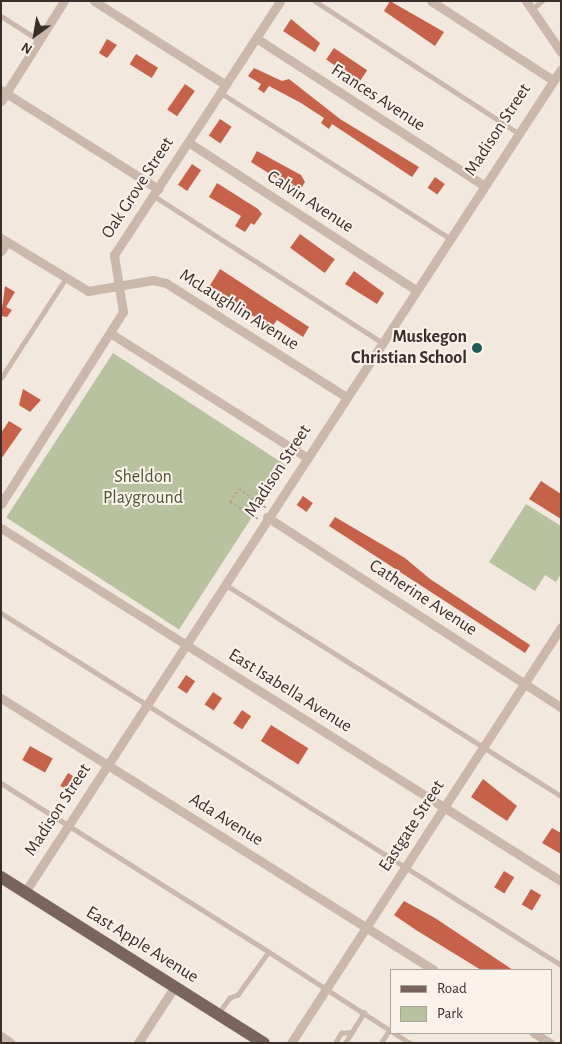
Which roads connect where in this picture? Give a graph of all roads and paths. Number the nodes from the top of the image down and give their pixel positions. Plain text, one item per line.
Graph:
1 (64, 1) edge
2 (94, 1) edge
3 (280, 1) edge
4 (315, 1) edge
5 (431, 1) edge
6 (542, 1) edge
7 (529, 5) edge
8 (1, 16) edge
9 (256, 38) junction
10 (39, 40) junction
11 (561, 52) edge
12 (561, 69) edge
13 (551, 78) junction
14 (223, 89) junction
15 (3, 95) edge
16 (517, 132) junction
17 (188, 142) junction
18 (482, 184) junction
19 (156, 192) junction
20 (448, 237) junction
21 (4, 240) edge
22 (1, 251) edge
23 (66, 278) junction
24 (119, 287) junction
25 (414, 289) junction
26 (110, 333) junction
27 (381, 342) junction
28 (1, 378) edge
29 (346, 397) junction
30 (306, 457) junction
31 (1, 504) edge
32 (266, 516) junction
33 (1, 528) edge
34 (224, 584) junction
35 (1, 613) edge
36 (561, 627) edge
37 (185, 644) junction
38 (524, 684) junction
39 (1, 698) edge
40 (146, 705) junction
41 (561, 707) edge
42 (483, 748) junction
43 (107, 765) junction
44 (1, 783) edge
45 (561, 796) edge
46 (444, 807) junction
47 (68, 825) junction
48 (404, 868) junction
49 (1, 877) edge
50 (561, 881) edge
51 (25, 892) junction
52 (366, 928) junction
53 (269, 952) junction
54 (561, 965) edge
55 (432, 969) edge
56 (175, 986) junction
57 (327, 988) junction
58 (364, 1013) junction
59 (218, 1014) junction
60 (390, 1030) edge
61 (352, 1032) junction
62 (396, 1034) edge
63 (536, 1034) edge
64 (1, 1036) edge
65 (11, 1043) edge
66 (138, 1043) edge
67 (264, 1043) edge
68 (291, 1043) edge
69 (335, 1043) edge
70 (345, 1043) edge
71 (381, 1043) edge
72 (410, 1043) edge
73 (550, 1043) edge

1 - 10 street
2 - 14 street
3 - 9 street, Oak Grove Street
4 - 16 lane
5 - 13 street
6 - 7 lane
7 - 11 street
8 - 10 lane
9 - 14 street, Oak Grove Street
9 - 18 street, Frances Avenue
10 - 15 street
12 - 13 street, Madison Street
13 - 16 street, Madison Street
14 - 17 street, Oak Grove Street
14 - 20 lane
15 - 19 street
16 - 18 street, Madison Street
17 - 19 street, Oak Grove Street
17 - 25 street, Calvin Avenue
18 - 20 street, Madison Street
19 - 24 street, Oak Grove Street
19 - 27 lane
20 - 25 street, Madison Street
21 - 22 street
21 - 23 street, McLaughlin Avenue
23 - 24 street, McLaughlin Avenue
23 - 28 lane
24 - 26 street, Oak Grove Street
24 - 29 street, McLaughlin Avenue
25 - 27 street, Madison Street
26 - 30 street
26 - 31 street, Oak Grove Street
27 - 29 street, Madison Street
29 - 30 street, Madison Street
30 - 32 street, Madison Street
32 - 32 path
32 - 34 street, Madison Street
32 - 38 street, Catherine Avenue
33 - 37 street, East Isabella Avenue
34 - 37 street, Madison Street
34 - 42 lane
35 - 40 lane
36 - 38 street, Eastgate Street
37 - 40 street, Madison Street
37 - 46 street, East Isabella Avenue
38 - 41 street, Catherine Avenue
38 - 42 street, Eastgate Street
39 - 43 street, Ada Avenue
40 - 43 street, Madison Street
40 - 48 lane
42 - 45 lane
42 - 46 street, Eastgate Street
43 - 47 street, Madison Street
43 - 52 street, Ada Avenue
44 - 47 lane
46 - 48 street, Eastgate Street
46 - 50 street, East Isabella Avenue
47 - 51 street, Madison Street
47 - 53 lane
48 - 52 street, Eastgate Street
48 - 54 lane
49 - 51 main road, East Apple Avenue
51 - 56 main road, East Apple Avenue
52 - 55 street, Ada Avenue
52 - 57 street, Eastgate Street
53 - 57 lane
53 - 59 lane
56 - 59 main road, East Apple Avenue
56 - 66 street
57 - 58 lane
57 - 68 street, Eastgate Street
58 - 60 lane
58 - 61 lane
59 - 67 main road, East Apple Avenue
60 - 71 lane
61 - 69 lane
61 - 70 lane
62 - 72 lane
63 - 73 street
64 - 65 street

